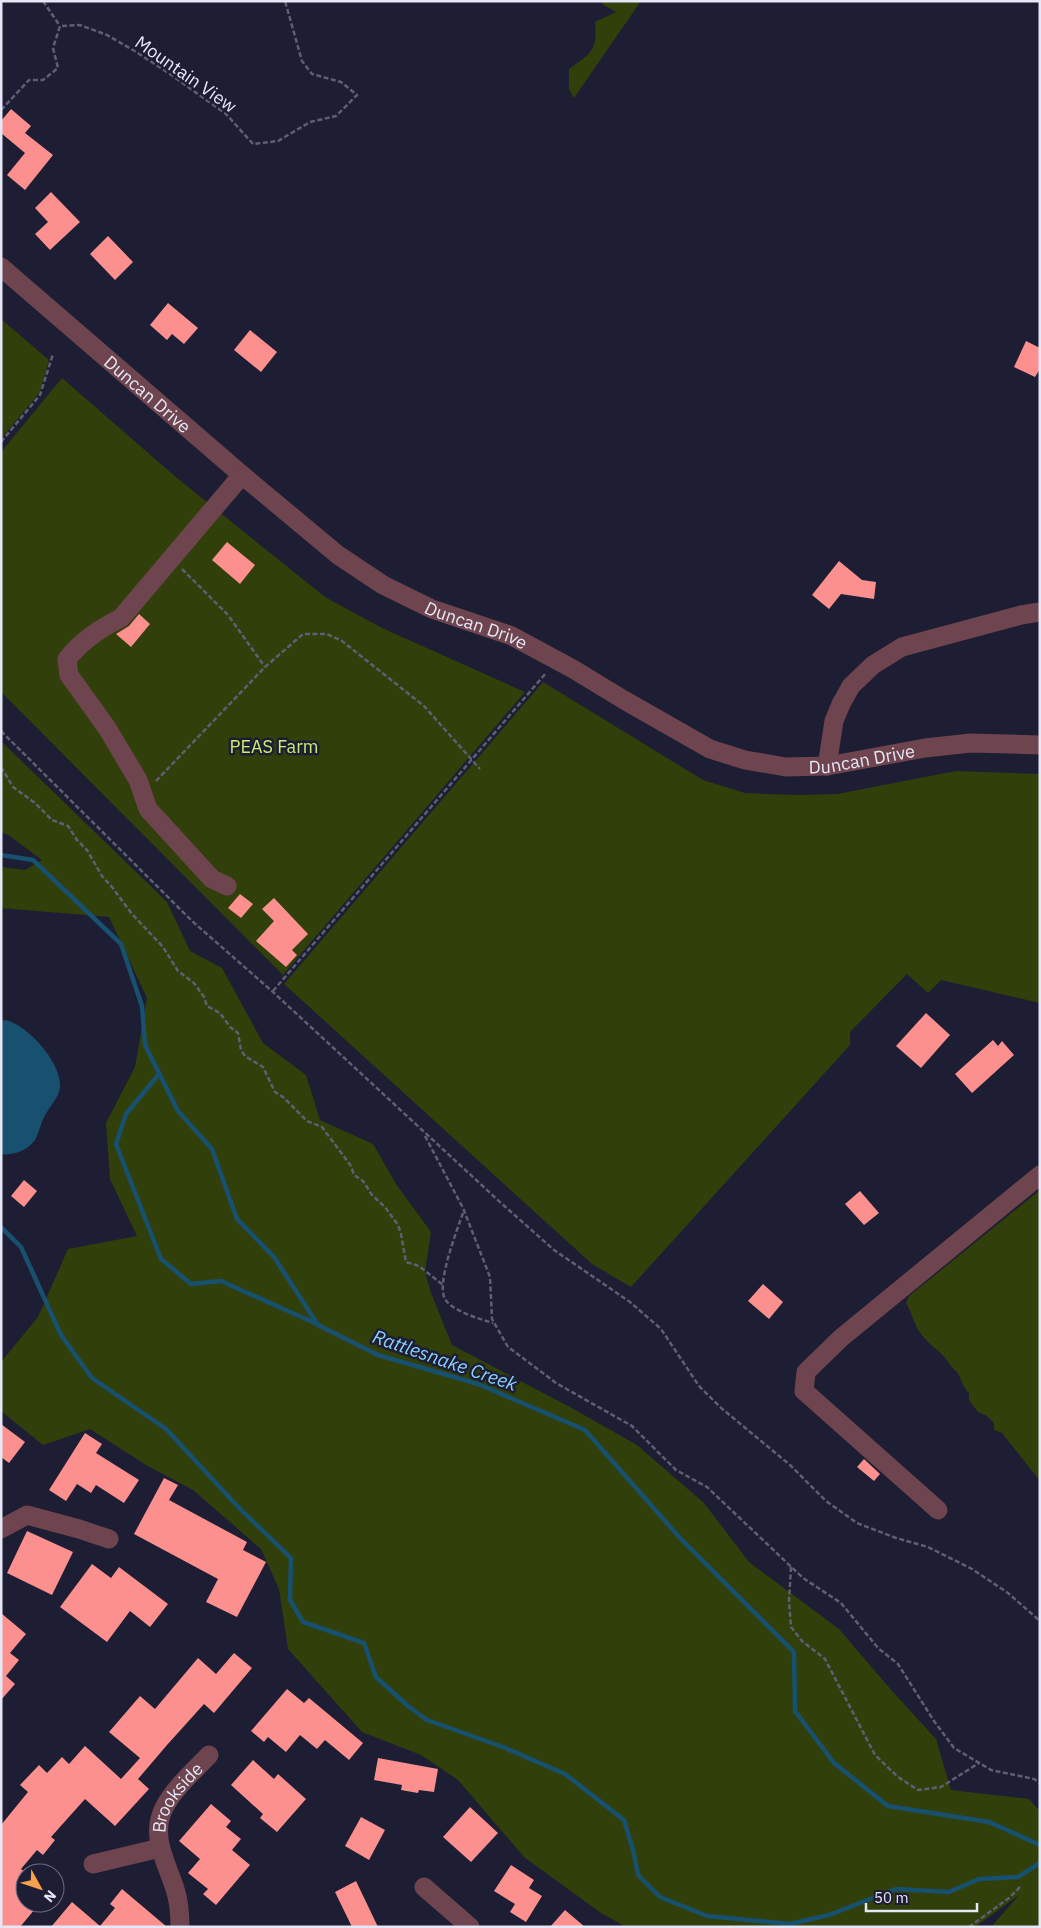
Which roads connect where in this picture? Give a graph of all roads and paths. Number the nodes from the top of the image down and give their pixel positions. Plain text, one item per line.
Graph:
1 (43, 1) edge
2 (285, 1) edge
3 (60, 26) junction
4 (1, 110) edge
5 (1, 267) edge
6 (53, 354) dead end
7 (1, 442) edge
8 (242, 475) junction
9 (172, 559) junction
10 (1040, 612) edge
11 (557, 660) junction
12 (265, 667) junction
13 (1, 731) edge
14 (1040, 745) edge
15 (471, 760) junction
16 (827, 766) junction
17 (1, 767) edge
18 (480, 769) dead end
19 (143, 795) junction
20 (227, 886) dead end
21 (273, 992) junction
22 (423, 1132) junction
23 (1040, 1175) edge
24 (464, 1211) junction
25 (443, 1285) junction
26 (494, 1324) junction
27 (938, 1510) dead end
28 (1, 1529) edge
29 (109, 1539) dead end
30 (791, 1567) junction
31 (1040, 1621) edge
32 (210, 1755) dead end
33 (979, 1763) junction
34 (1040, 1782) edge
35 (160, 1848) junction
36 (93, 1864) dead end
37 (1021, 1886) dead end
38 (424, 1888) dead end
39 (180, 1927) edge
40 (470, 1927) edge
41 (968, 1927) edge

1 - 3 path
2 - 3 path, Mountain View
3 - 4 path
5 - 8 street, Duncan Drive
6 - 7 path
8 - 9 street
8 - 11 street, Duncan Drive
9 - 12 path
9 - 19 street
10 - 16 street
11 - 15 path
11 - 16 street, Duncan Drive
12 - 15 path
12 - 19 path
13 - 21 path
14 - 16 street, Duncan Drive
15 - 18 path
15 - 21 path
17 - 25 path
19 - 20 street
21 - 22 path
22 - 24 path
22 - 31 path
23 - 27 street
24 - 25 path
24 - 26 path
25 - 26 path
26 - 30 path
28 - 29 street
30 - 33 path
30 - 33 path
32 - 35 street, Brookside
33 - 34 path
35 - 36 street, Brookside
35 - 39 street, Brookside
37 - 41 path
38 - 40 street

